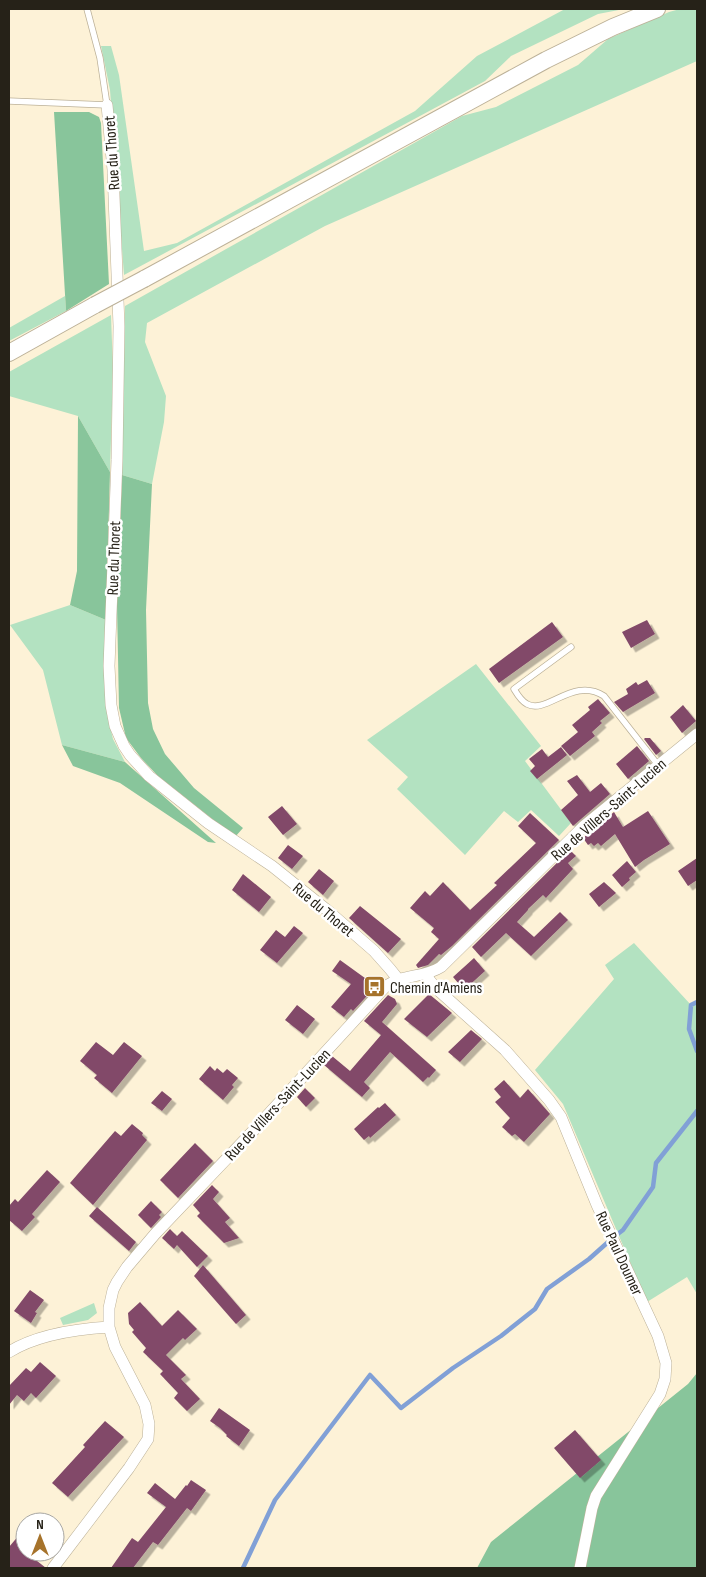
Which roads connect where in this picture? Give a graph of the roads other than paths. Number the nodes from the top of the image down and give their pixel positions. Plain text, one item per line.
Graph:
1 (87, 9) edge
2 (656, 9) edge
3 (9, 101) edge
4 (107, 105) junction
5 (9, 353) edge
6 (571, 647) dead end
7 (697, 734) edge
8 (658, 765) junction
9 (427, 974) junction
10 (398, 980) junction
11 (109, 1327) junction
12 (11, 1346) edge
13 (53, 1568) edge
14 (580, 1568) edge

1 - 4 lane, Rue du Thoret
2 - 5 main road, bridge
3 - 4 lane
4 - 10 street, Rue du Thoret
6 - 8 lane
7 - 8 street, Rue de Villers-Saint-Lucien
8 - 9 street, Rue de Villers-Saint-Lucien
9 - 10 street, Rue de Villers-Saint-Lucien
9 - 14 street, Rue Paul Doumer
10 - 11 street, Rue de Villers-Saint-Lucien
11 - 12 street
11 - 13 street, Rue de Villers-Saint-Lucien

